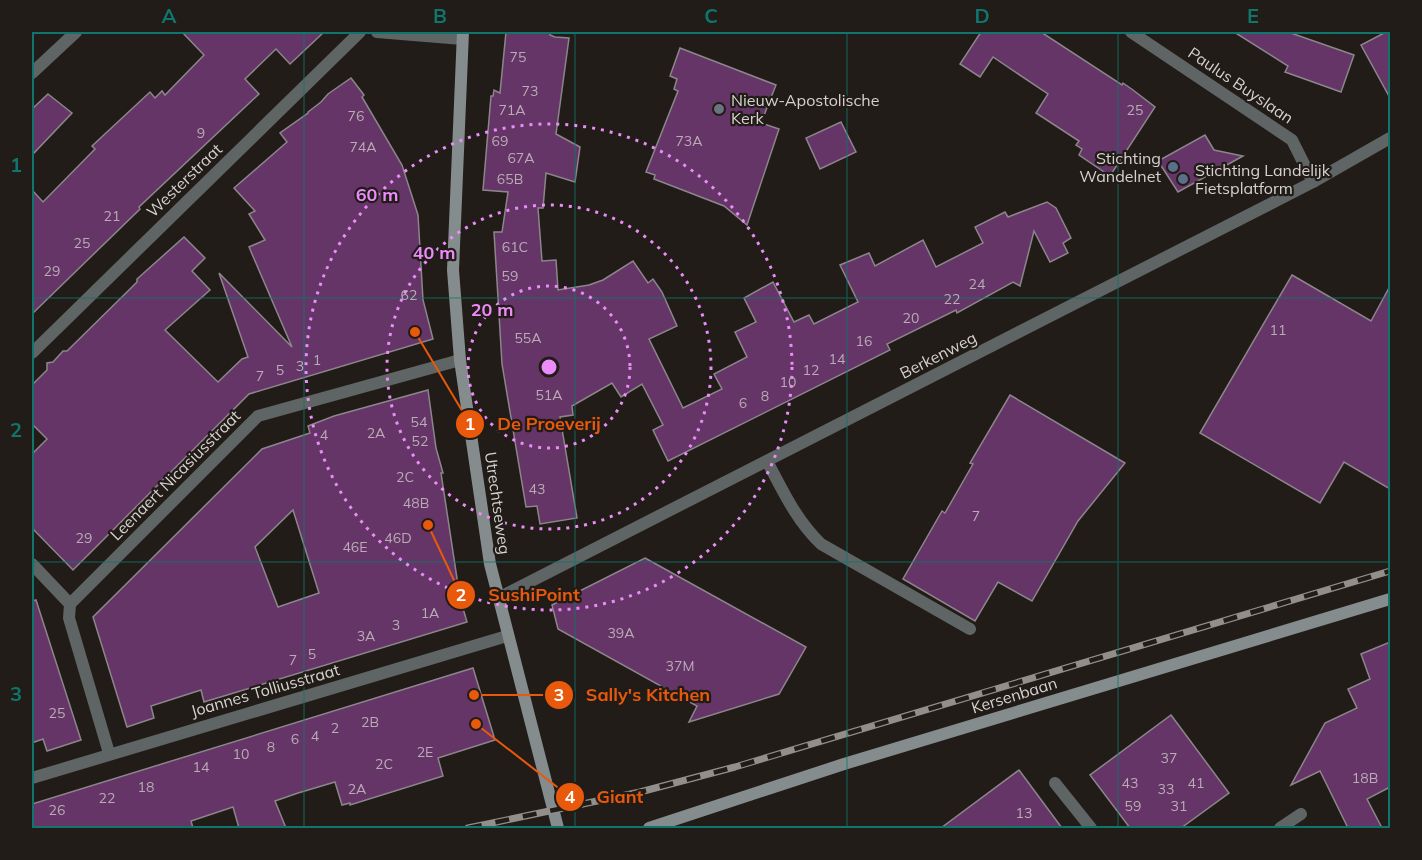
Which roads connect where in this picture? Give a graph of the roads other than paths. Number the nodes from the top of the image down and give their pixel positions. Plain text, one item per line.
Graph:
1 (76, 32) edge
2 (360, 32) edge
3 (377, 32) edge
4 (1131, 32) edge
5 (463, 35) edge
6 (32, 73) edge
7 (1390, 138) edge
8 (1313, 182) junction
9 (32, 353) edge
10 (460, 360) junction
11 (767, 461) junction
12 (32, 564) edge
13 (498, 598) junction
14 (1390, 599) edge
15 (70, 604) junction
16 (970, 629) dead end
17 (507, 636) junction
18 (110, 753) junction
19 (32, 778) edge
20 (1055, 783) dead end
21 (1301, 814) dead end
22 (558, 828) edge
23 (649, 828) edge
24 (1091, 828) edge
25 (1280, 828) edge

1 - 6 street
2 - 9 street, Westerstraat
3 - 5 street
4 - 8 street, Paulus Buyslaan
5 - 10 street, Utrechtseweg
7 - 8 street, Berkenweg
8 - 11 street, Berkenweg
10 - 13 street, Utrechtseweg
10 - 15 street, Leenaert Nicasiusstraat
11 - 13 street, Berkenweg
11 - 16 street
12 - 15 street
13 - 17 street, Utrechtseweg
14 - 23 street, Kersenbaan
15 - 18 street
17 - 18 street, Joannes Tolliusstraat
17 - 22 street, Utrechtseweg
18 - 19 street, Joannes Tolliusstraat
20 - 24 street
21 - 25 street

